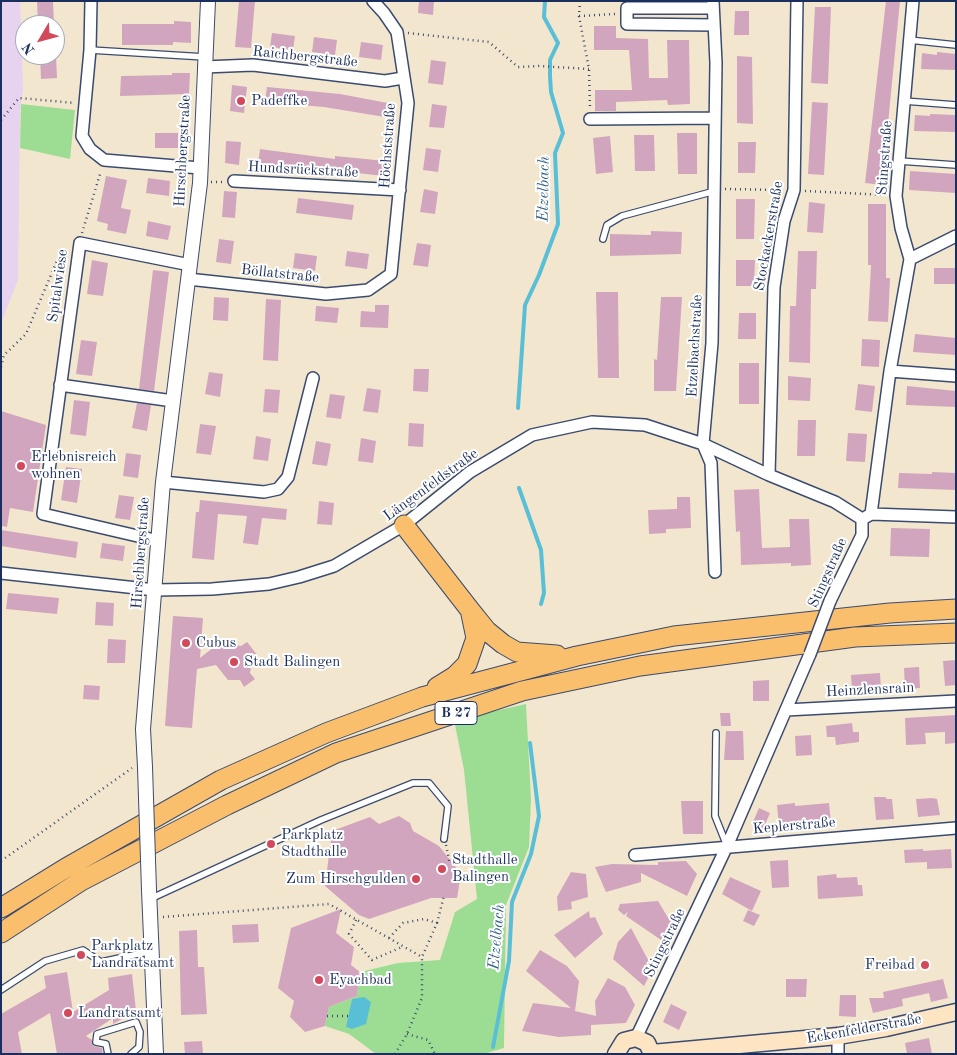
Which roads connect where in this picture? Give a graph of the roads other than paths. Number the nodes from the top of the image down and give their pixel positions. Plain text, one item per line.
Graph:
1 (90, 1) edge
2 (208, 1) edge
3 (373, 1) edge
4 (797, 1) edge
5 (913, 1) edge
6 (713, 4) edge
7 (714, 25) junction
8 (909, 40) junction
9 (956, 45) edge
10 (90, 50) junction
11 (205, 62) junction
12 (403, 78) junction
13 (904, 101) junction
14 (956, 105) edge
15 (715, 118) junction
16 (590, 119) road end
17 (899, 161) junction
18 (956, 165) edge
19 (200, 168) junction
20 (234, 181) road end
21 (400, 190) junction
22 (715, 191) junction
23 (956, 236) edge
24 (602, 240) dead end
25 (910, 259) junction
26 (190, 265) junction
27 (188, 279) junction
28 (368, 290) joint
29 (890, 371) junction
30 (956, 376) edge
31 (313, 378) dead end
32 (60, 385) junction
33 (173, 401) junction
34 (703, 444) junction
35 (769, 475) junction
36 (163, 482) junction
37 (866, 517) junction
38 (956, 517) edge
39 (404, 525) junction
40 (159, 541) junction
41 (715, 572) dead end
42 (1, 574) edge
43 (155, 590) junction
44 (956, 609) edge
45 (470, 610) junction
46 (956, 632) edge
47 (577, 656) junction
48 (422, 697) junction
49 (956, 701) edge
50 (786, 710) junction
51 (716, 734) dead end
52 (956, 828) edge
53 (444, 839) road end
54 (727, 846) junction
55 (635, 856) dead end
56 (150, 894) junction
57 (1, 908) edge
58 (1, 933) edge
59 (152, 951) junction
60 (1, 990) edge
61 (956, 1012) edge
62 (838, 1036) junction
63 (636, 1038) junction
64 (652, 1053) edge
65 (108, 1054) edge
66 (131, 1054) edge
67 (156, 1054) edge
68 (616, 1054) edge
69 (838, 1054) edge

1 - 10 street
2 - 11 street, Hirschbergstraße
3 - 12 street, Höchststraße
4 - 35 street, Stockackerstraße
5 - 8 street, Stingstraße
6 - 7 street, Etzelbachstraße
6 - 7 street, Etzelbachstraße
7 - 15 street, Etzelbachstraße
8 - 9 lane
8 - 13 street, Stingstraße
10 - 11 lane
10 - 19 street
11 - 12 street, Raichbergstraße
11 - 19 street, Hirschbergstraße
12 - 21 street, Höchststraße
13 - 14 lane
13 - 17 street, Stingstraße
15 - 16 street
15 - 22 street, Etzelbachstraße
17 - 18 lane
17 - 25 street, Stingstraße
19 - 26 street, Hirschbergstraße
20 - 21 street, Hundsrückstraße
21 - 28 street, Höchststraße
22 - 24 lane
22 - 34 street, Etzelbachstraße
23 - 25 street
25 - 29 street, Stingstraße
26 - 27 street, Hirschbergstraße
26 - 32 street, Spitalwiese
27 - 28 street, Böllatstraße
27 - 33 street, Hirschbergstraße
29 - 30 street
29 - 37 street, Stingstraße
31 - 36 street
32 - 33 street
32 - 40 street, Spitalwiese
33 - 36 street, Hirschbergstraße
34 - 35 street, Längenfeldstraße
34 - 39 street, Längenfeldstraße
34 - 41 street, Etzelbachstraße
35 - 37 street, Längenfeldstraße
36 - 40 street, Hirschbergstraße
37 - 38 street
37 - 50 street, Stingstraße, bridge
39 - 43 street, Längenfeldstraße
39 - 45 highway
40 - 43 street, Hirschbergstraße
42 - 43 street, Längenfeldstraße
43 - 56 street, Hirschbergstraße, bridge
44 - 47 highway, B 27
45 - 47 highway
45 - 48 highway
46 - 58 highway, B 27
47 - 48 highway, B 27
48 - 57 highway, B 27
49 - 50 street, Heinzlensrain
50 - 54 street, Stingstraße
51 - 54 lane
52 - 54 street, Keplerstraße
53 - 56 lane
54 - 55 street, Keplerstraße
54 - 63 street, Stingstraße
56 - 59 street, Hirschbergstraße
59 - 60 lane
59 - 67 street, Hirschbergstraße
61 - 62 main road, Eckenfelderstraße
62 - 64 main road, Eckenfelderstraße
62 - 69 street
63 - 64 main road
63 - 68 main road
65 - 66 lane

